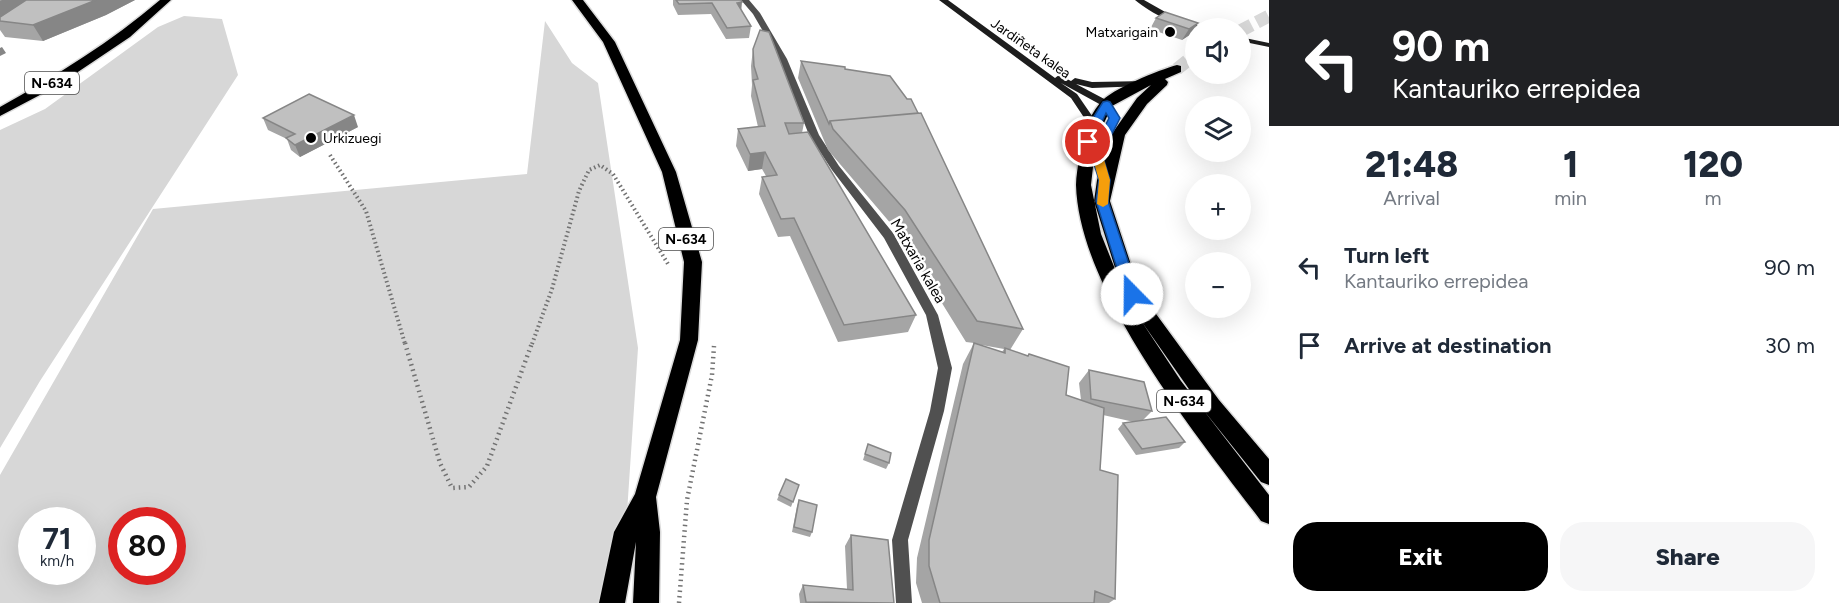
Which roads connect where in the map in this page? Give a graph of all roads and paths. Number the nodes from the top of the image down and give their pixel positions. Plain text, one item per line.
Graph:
1 (153, 0) edge
2 (166, 0) edge
3 (577, 0) edge
4 (745, 0) edge
5 (943, 0) edge
6 (1139, 0) edge
7 (1185, 23) edge
8 (1251, 41) edge
9 (1269, 45) edge
10 (102, 50) junction
11 (1038, 70) junction
12 (1057, 77) junction
13 (1148, 83) junction
14 (1107, 104) junction
15 (0, 112) edge
16 (1094, 126) junction
17 (330, 155) dead end
18 (1105, 180) junction
19 (691, 300) junction
20 (1269, 475) edge
21 (645, 497) junction
22 (1269, 513) edge
23 (612, 603) edge
24 (646, 603) edge
25 (904, 603) edge

1 - 10 highway, N-634
2 - 10 highway, N-634
3 - 19 highway, N-634
4 - 25 street, Matxaria kalea
5 - 11 street, Jardiñeta kalea
6 - 7 street
8 - 9 street
10 - 15 highway, N-634
11 - 12 street
11 - 16 street, Jardiñeta kalea
12 - 13 street
12 - 14 street
13 - 14 highway
13 - 18 highway
14 - 16 highway, N-634
14 - 18 street
16 - 22 highway, N-634
17 - 19 path
18 - 20 highway
19 - 21 highway, N-634
21 - 23 highway, N-634
21 - 24 highway, N-634

